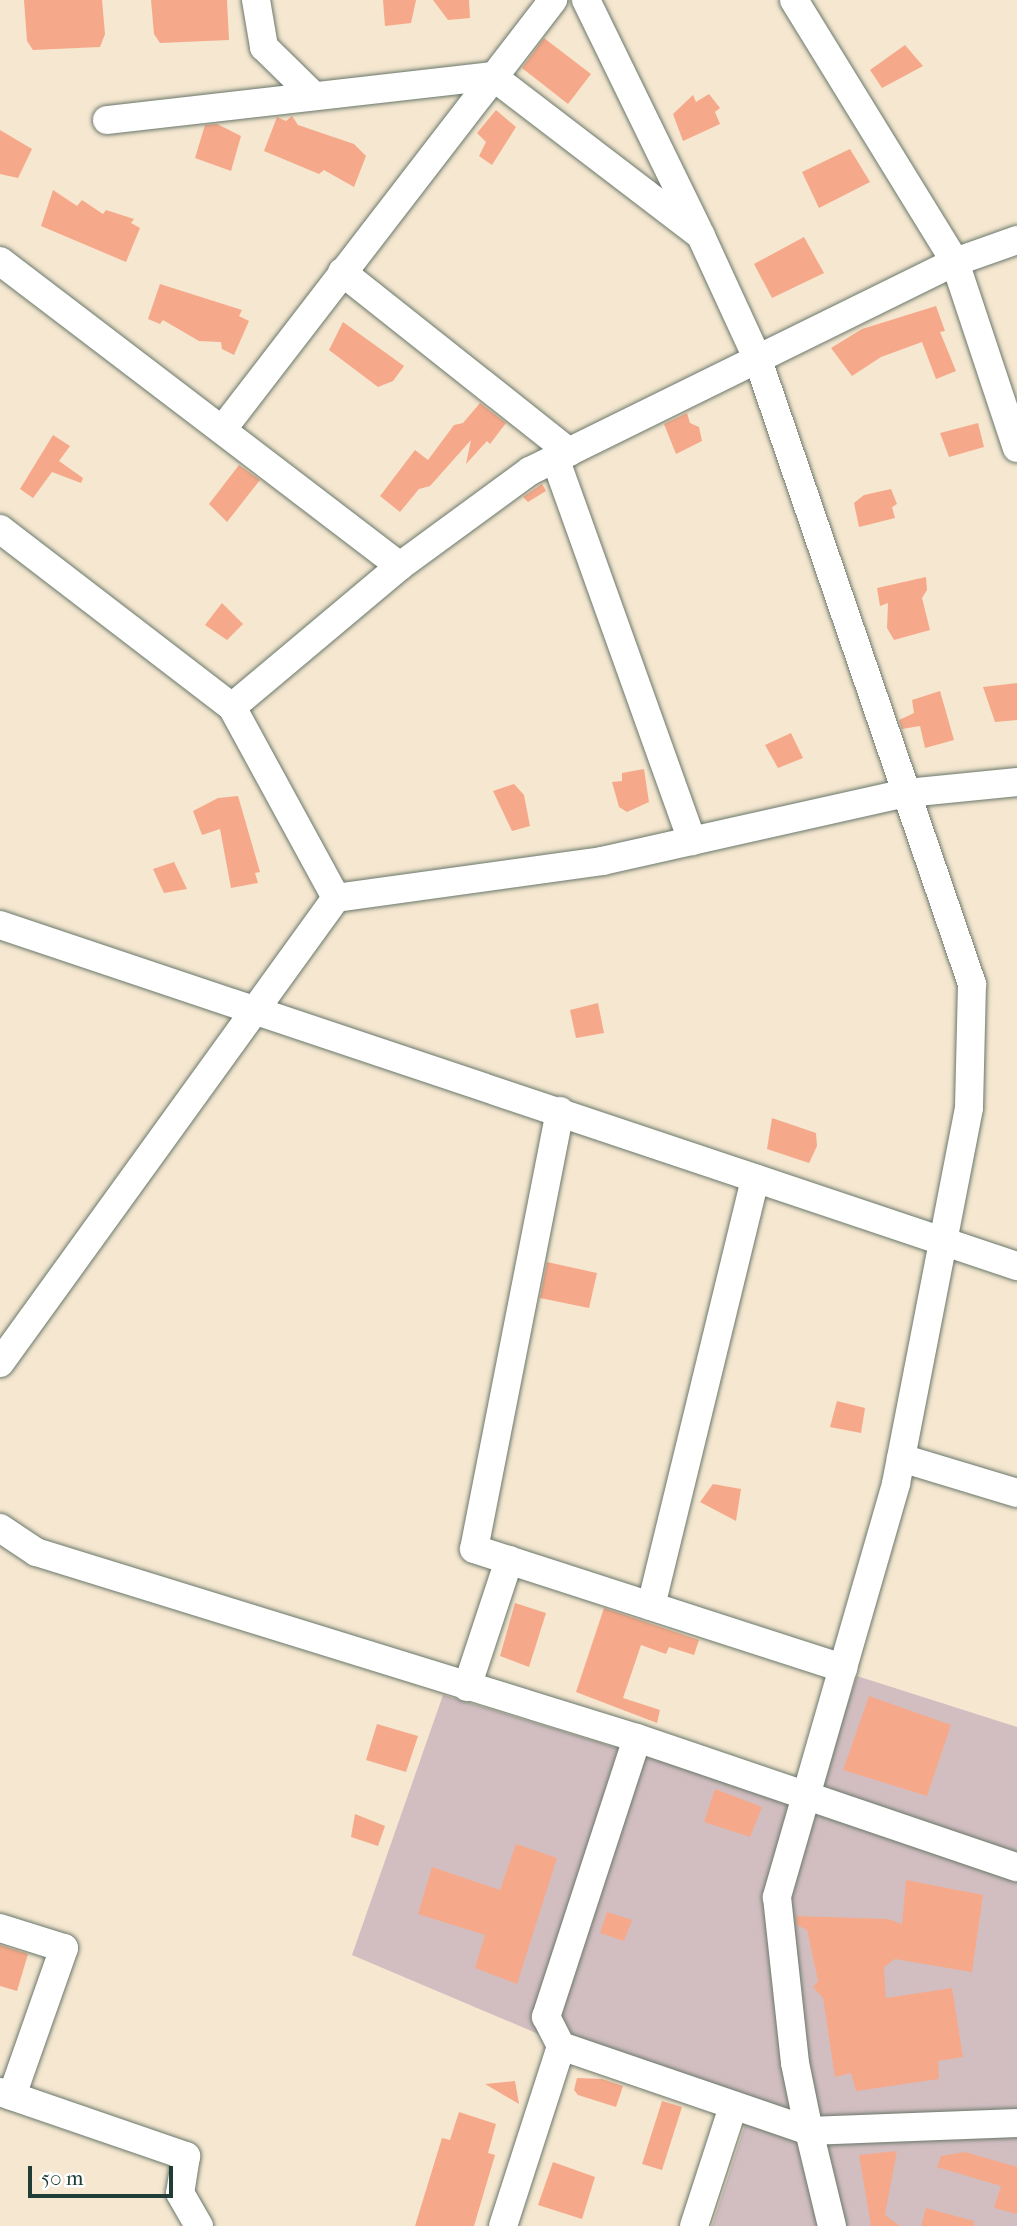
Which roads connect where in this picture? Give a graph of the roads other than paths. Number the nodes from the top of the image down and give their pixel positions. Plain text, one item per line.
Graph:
1 (256, 0) edge
2 (553, 0) edge
3 (586, 0) edge
4 (794, 0) edge
5 (492, 76) junction
6 (314, 96) junction
7 (107, 120) dead end
8 (701, 236) junction
9 (1017, 240) edge
10 (0, 261) edge
11 (955, 262) junction
12 (342, 272) junction
13 (758, 360) junction
14 (222, 430) junction
15 (1017, 448) edge
16 (562, 455) junction
17 (0, 529) edge
18 (400, 566) junction
19 (232, 707) junction
20 (1017, 782) edge
21 (908, 793) junction
22 (692, 841) junction
23 (336, 898) junction
24 (0, 925) edge
25 (257, 1008) junction
26 (559, 1111) junction
27 (755, 1178) junction
28 (943, 1242) junction
29 (1017, 1266) edge
30 (0, 1363) edge
31 (901, 1458) junction
32 (1017, 1493) edge
33 (0, 1528) edge
34 (509, 1560) junction
35 (651, 1606) junction
36 (842, 1668) junction
37 (467, 1687) junction
38 (637, 1738) junction
39 (806, 1794) junction
40 (1017, 1867) edge
41 (0, 1928) edge
42 (561, 2046) junction
43 (6, 2094) edge
44 (733, 2107) junction
45 (1017, 2123) edge
46 (988, 2124) junction
47 (809, 2131) junction
48 (1017, 2145) edge
49 (180, 2193) junction
50 (176, 2226) edge
51 (199, 2226) edge
52 (503, 2226) edge
53 (694, 2226) edge
54 (832, 2226) edge

1 - 6 street
2 - 5 street
3 - 8 street
4 - 11 street
5 - 6 street
5 - 8 street
5 - 12 street
6 - 7 street
8 - 13 street
9 - 11 street
10 - 14 street
11 - 13 street
11 - 15 street
12 - 14 street
12 - 16 street
13 - 16 street
13 - 21 street
14 - 18 street
16 - 18 street
16 - 22 street
17 - 19 street
18 - 19 street
19 - 23 street
20 - 21 street
21 - 22 street
21 - 28 street
22 - 23 street
23 - 25 street
24 - 25 street
25 - 26 street
25 - 30 street
26 - 27 street
26 - 34 street
27 - 28 street
27 - 35 street
28 - 29 street
28 - 31 street
31 - 32 street
31 - 36 street
33 - 37 street
34 - 35 street
34 - 37 street
35 - 36 street
36 - 39 street
37 - 38 street
38 - 39 street
38 - 42 street
39 - 40 street
39 - 47 street
41 - 43 street
42 - 44 street
42 - 52 street
43 - 49 street
44 - 47 street
44 - 53 street
45 - 46 street
46 - 47 street
46 - 48 street
47 - 54 street
49 - 50 street
49 - 51 street

